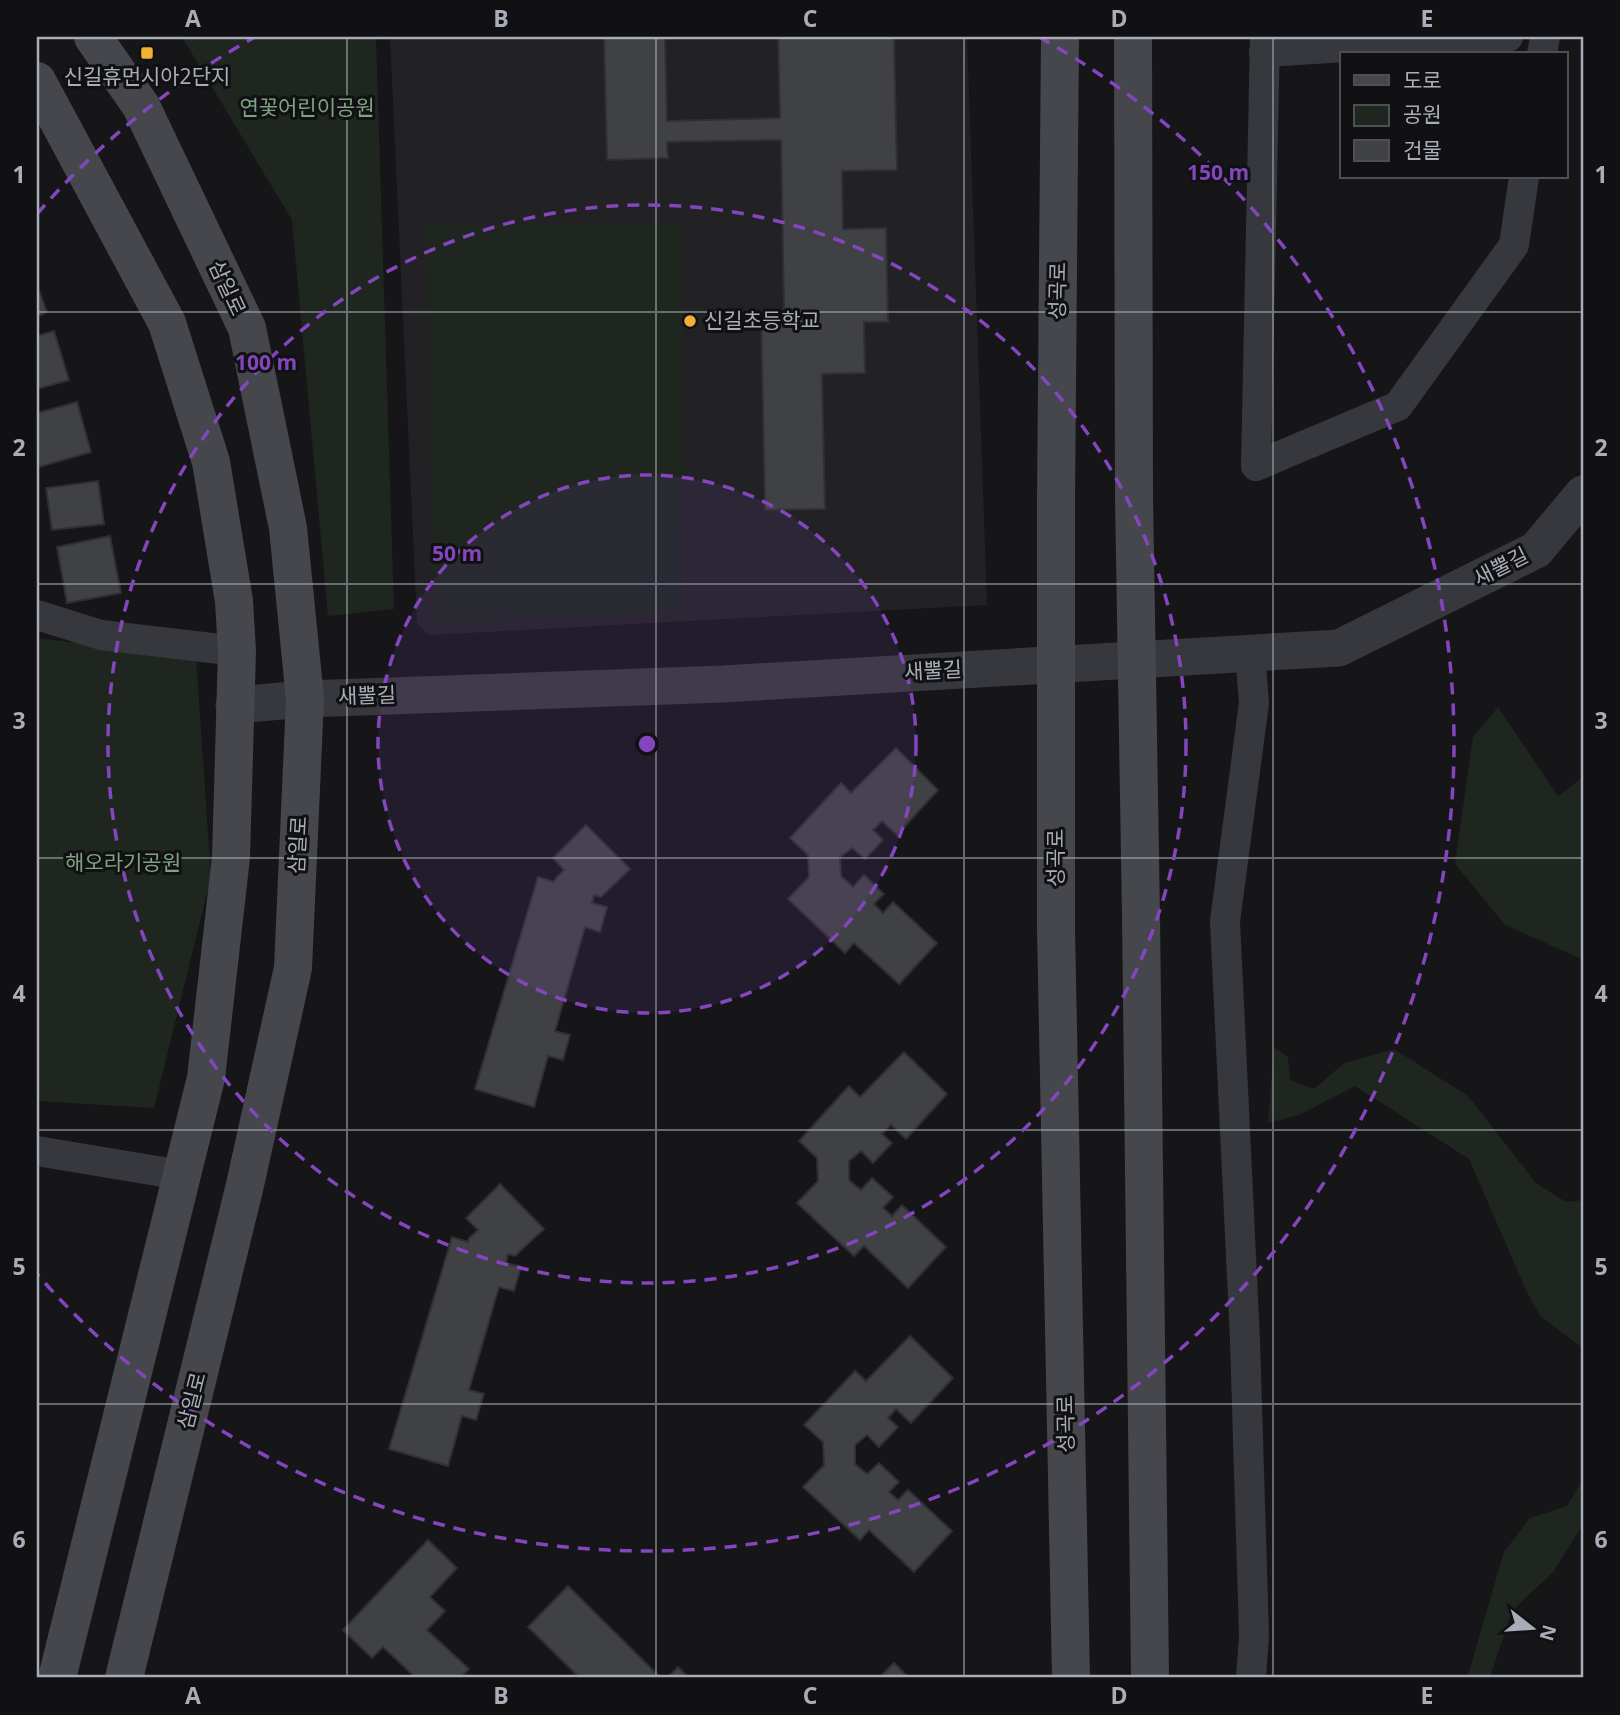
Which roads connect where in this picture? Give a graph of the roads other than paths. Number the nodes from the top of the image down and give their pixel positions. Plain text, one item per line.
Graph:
1 (93, 37) edge
2 (1060, 37) edge
3 (1133, 37) edge
4 (1508, 37) edge
5 (1264, 45) edge
6 (37, 81) edge
7 (1524, 178) edge
8 (1583, 494) edge
9 (37, 615) edge
10 (237, 651) junction
11 (1250, 653) junction
12 (305, 699) junction
13 (234, 705) junction
14 (37, 1151) edge
15 (181, 1175) junction
16 (57, 1678) edge
17 (124, 1678) edge
18 (1071, 1678) edge
19 (1150, 1678) edge
20 (1251, 1678) edge

1 - 12 main road, 삼일로
2 - 18 main road, 성곡로
3 - 19 main road
4 - 5 street
5 - 7 street
6 - 10 main road
8 - 11 street, 새뿔길
9 - 10 street
10 - 13 main road
11 - 12 street, 새뿔길
11 - 20 street
12 - 13 street, 새뿔길
12 - 17 main road, 삼일로
13 - 15 main road
14 - 15 street
15 - 16 main road

